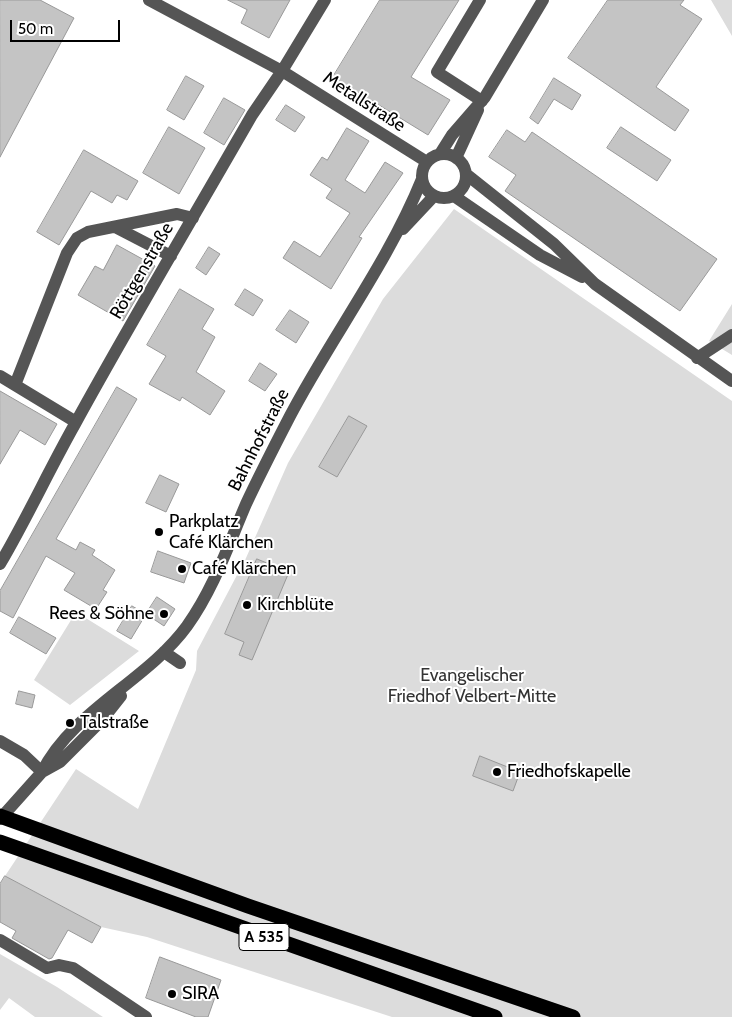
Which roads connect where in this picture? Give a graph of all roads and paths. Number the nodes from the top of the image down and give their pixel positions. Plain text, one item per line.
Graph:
1 (149, 0) edge
2 (325, 0) edge
3 (480, 0) edge
4 (543, 0) edge
5 (282, 71) junction
6 (482, 101) junction
7 (440, 154) junction
8 (456, 158) junction
9 (427, 162) junction
10 (466, 174) junction
11 (422, 179) junction
12 (434, 196) junction
13 (454, 196) junction
14 (193, 218) junction
15 (115, 227) junction
16 (396, 236) junction
17 (171, 256) junction
18 (595, 284) junction
19 (732, 336) edge
20 (697, 358) junction
21 (0, 376) edge
22 (732, 381) edge
23 (15, 385) junction
24 (76, 422) junction
25 (0, 564) edge
26 (164, 652) junction
27 (180, 663) dead end
28 (0, 741) edge
29 (42, 772) junction
30 (0, 818) edge
31 (0, 842) edge
32 (0, 940) edge
33 (146, 1017) edge
34 (496, 1017) edge
35 (573, 1017) edge

1 - 5 street, Metallstraße
2 - 5 street, Röttgenstraße
3 - 6 street
4 - 6 street
5 - 9 street, Metallstraße
5 - 14 street, Röttgenstraße
6 - 7 street
6 - 8 street
7 - 8 street
7 - 9 street
8 - 10 street
9 - 11 street
10 - 13 street
10 - 18 street
11 - 12 street
11 - 16 street, Bahnhofstraße
12 - 13 street
12 - 16 street, Bahnhofstraße
13 - 18 street
14 - 15 street
14 - 17 street, Röttgenstraße
15 - 17 street
15 - 23 street
16 - 26 street, Bahnhofstraße
17 - 24 street, Röttgenstraße
18 - 20 street
19 - 20 street
20 - 22 street
21 - 23 street
23 - 24 street
24 - 25 street, Röttgenstraße
26 - 27 street
26 - 29 street, Bahnhofstraße
28 - 29 street
29 - 30 street, Bahnhofstraße
30 - 35 highway, A 535
31 - 34 highway, A 535
32 - 33 street

